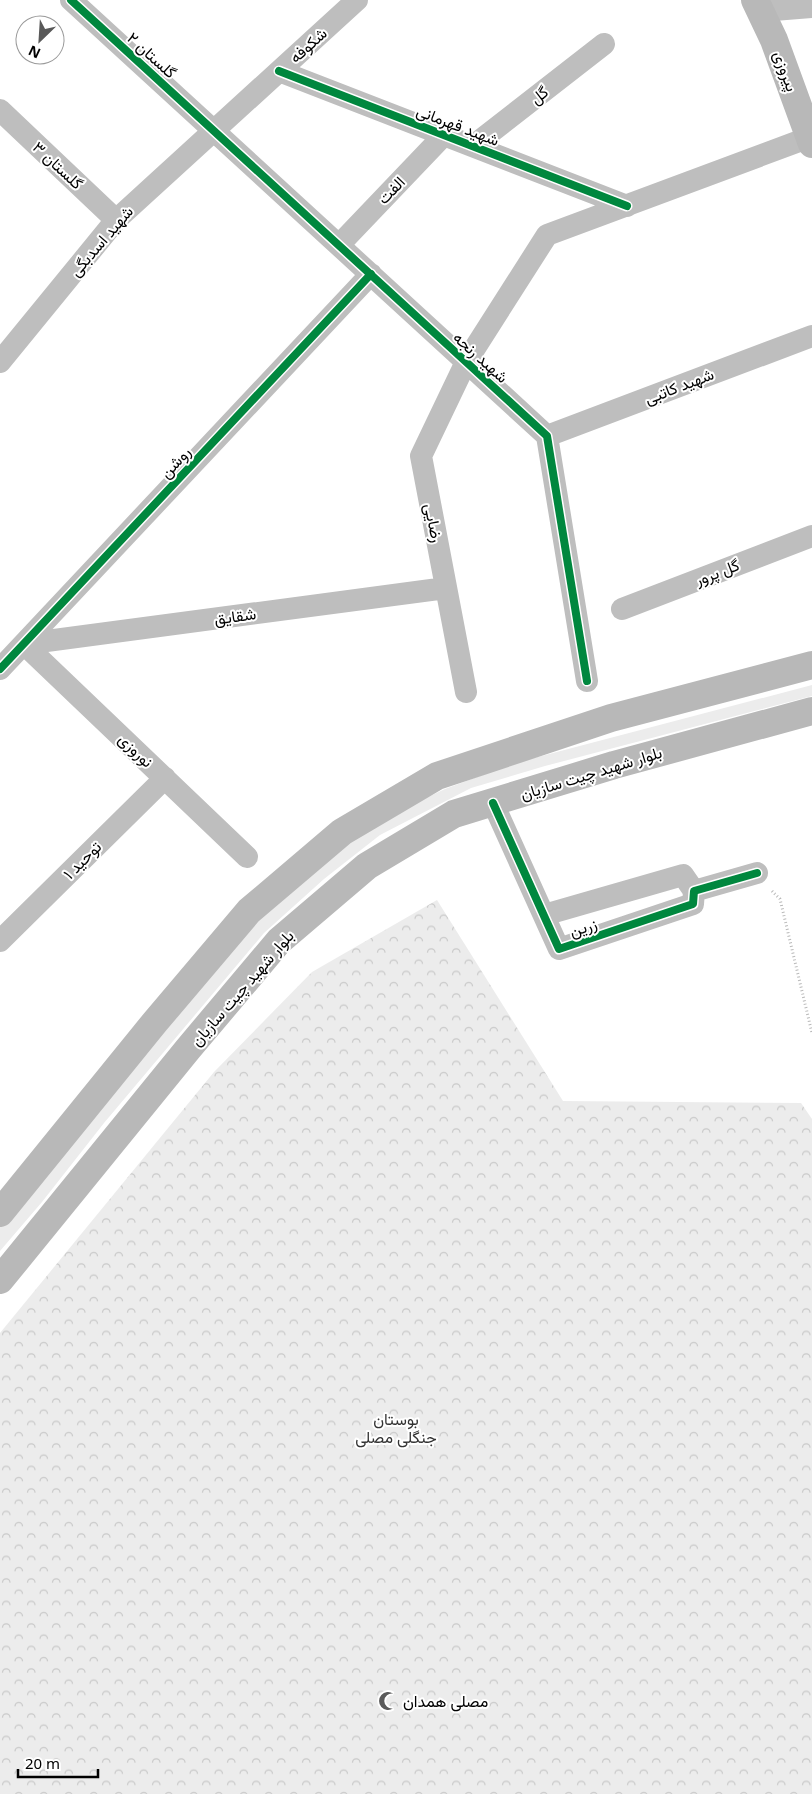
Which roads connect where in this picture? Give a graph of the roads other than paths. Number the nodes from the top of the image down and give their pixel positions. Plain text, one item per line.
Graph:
1 (71, 0) edge
2 (346, 4) edge
3 (758, 6) edge
4 (812, 7) edge
5 (604, 44) dead end
6 (279, 71) junction
7 (0, 110) edge
8 (214, 131) junction
9 (444, 135) junction
10 (811, 140) edge
11 (473, 146) junction
12 (627, 206) junction
13 (116, 220) junction
14 (339, 245) junction
15 (371, 274) junction
16 (812, 336) edge
17 (0, 362) edge
18 (466, 362) junction
19 (547, 436) junction
20 (812, 536) edge
21 (446, 588) junction
22 (622, 609) dead end
23 (24, 644) junction
24 (812, 665) edge
25 (0, 669) edge
26 (587, 681) dead end
27 (466, 692) dead end
28 (812, 711) edge
29 (165, 778) junction
30 (493, 803) junction
31 (248, 857) dead end
32 (757, 874) road end
33 (694, 891) junction
34 (544, 915) junction
35 (0, 941) edge
36 (0, 1213) edge
37 (0, 1280) edge

1 - 8 street, گلستان ۲
2 - 6 street, شکوفه
3 - 4 street
3 - 10 main road, پیروزی
5 - 11 street, گل
6 - 8 street, شکوفه
6 - 9 street, شهید قهرمانی
7 - 13 street, گلستان ۳
8 - 13 street, شهید اسدبگی
8 - 14 street, شهید رنجه
9 - 11 street, شهید قهرمانی
9 - 14 street, الفت
10 - 12 street
11 - 12 street, شهید قهرمانی
12 - 18 street
13 - 17 street, شهید اسدبگی
14 - 15 street, شهید رنجه
15 - 18 street, شهید رنجه
15 - 23 street, روشن
16 - 19 street, شهید کاتبی
18 - 19 street, شهید رنجه
18 - 21 street, رضایی
19 - 26 street
20 - 22 street, گل پرور
21 - 23 street, شقایق
21 - 27 street, رضایی
23 - 25 street, روشن
23 - 29 street, نوروزی
24 - 36 main road
28 - 30 main road, بلوار شهید چیت سازیان
29 - 31 street, نوروزی
29 - 35 street, توحید ۱
30 - 34 street, زرین
30 - 37 main road, بلوار شهید چیت سازیان
32 - 33 street
33 - 34 street
33 - 34 street, زرین

